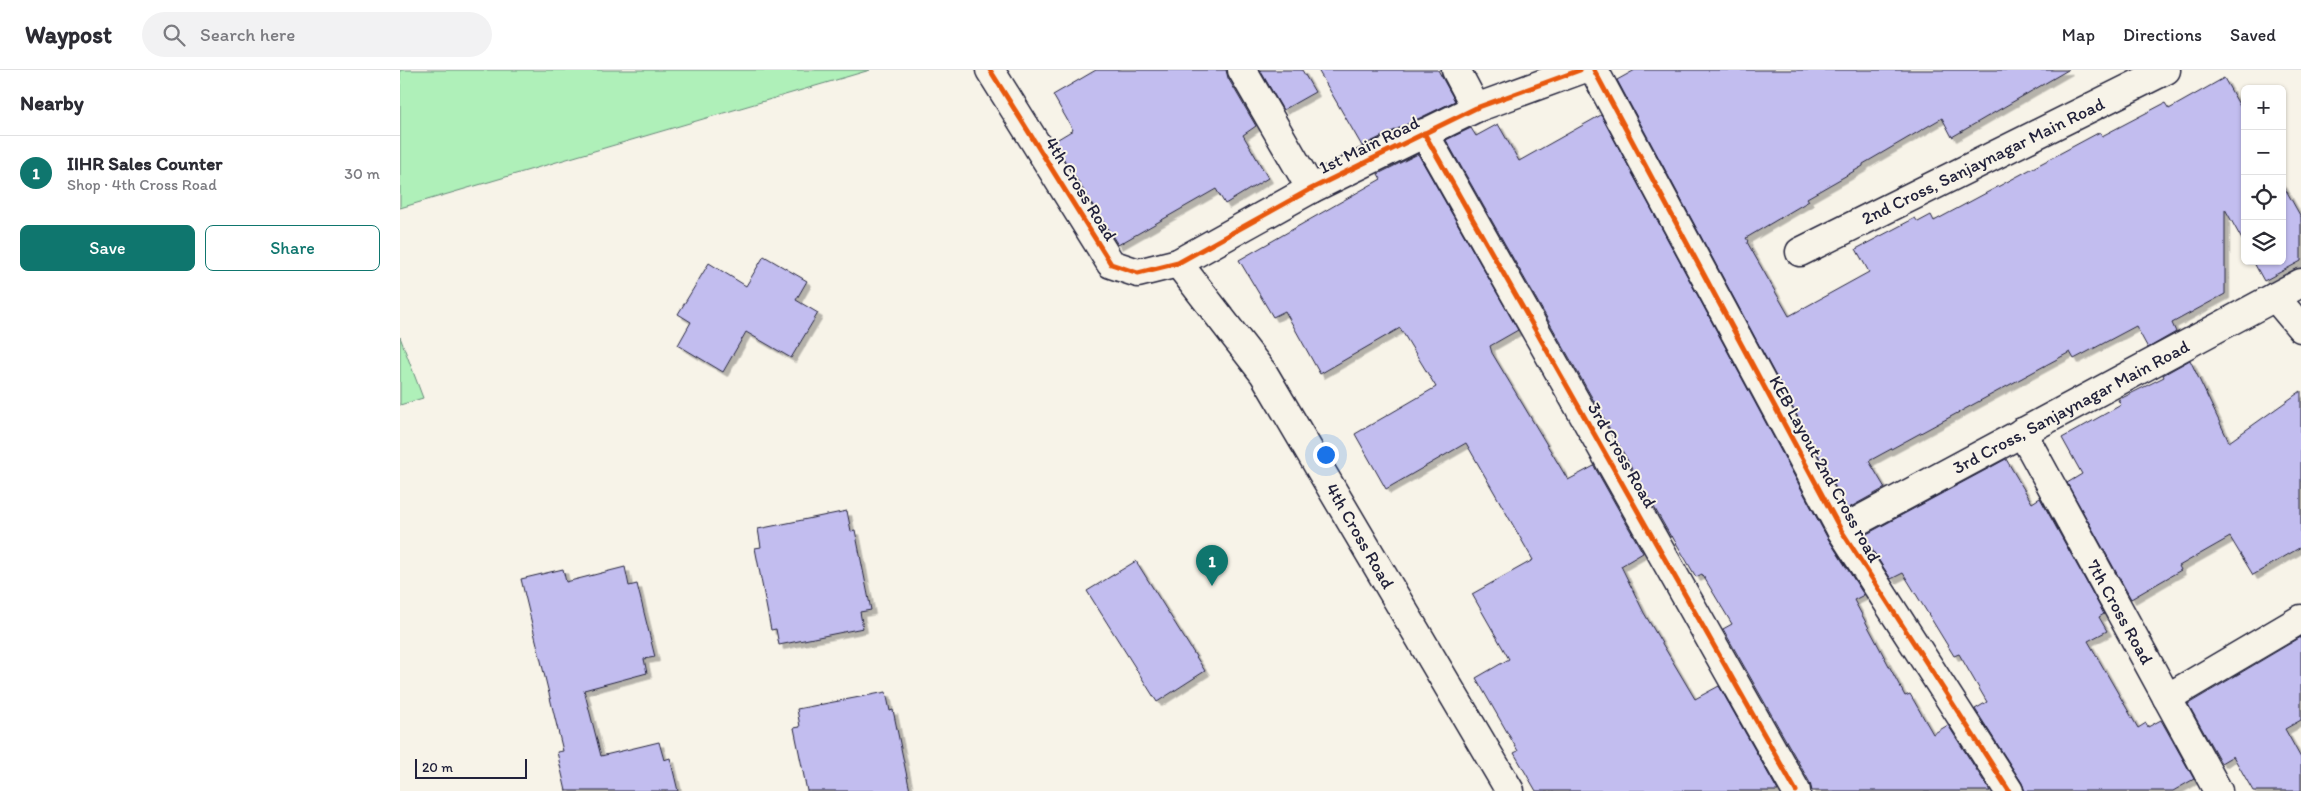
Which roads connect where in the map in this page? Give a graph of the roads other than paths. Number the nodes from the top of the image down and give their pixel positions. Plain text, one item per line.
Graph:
1 (990, 70) edge
2 (1242, 70) edge
3 (1456, 70) edge
4 (1580, 70) edge
5 (1594, 70) edge
6 (2166, 70) edge
7 (1476, 108) junction
8 (1424, 133) junction
9 (1311, 189) junction
10 (1800, 252) dead end
11 (1178, 263) junction
12 (2301, 284) edge
13 (2275, 297) junction
14 (2301, 328) edge
15 (2022, 432) junction
16 (1840, 530) junction
17 (2301, 619) edge
18 (2167, 698) junction
19 (1510, 791) edge
20 (1796, 791) edge
21 (2008, 791) edge
22 (2218, 791) edge

1 - 11 street, 4th Cross Road
2 - 9 street
3 - 7 street
4 - 7 street, 1st Main Road
5 - 16 street, KEB Layout 2nd Cross road
6 - 10 street, 2nd Cross, Sanjaynagar Main Road
7 - 8 street, 1st Main Road
8 - 9 street, 1st Main Road
8 - 20 street, 3rd Cross Road
9 - 11 street, 1st Main Road
11 - 19 street, 4th Cross Road
12 - 13 street, 3rd Cross, Sanjaynagar Main Road
13 - 14 street
13 - 15 street, 3rd Cross, Sanjaynagar Main Road
15 - 16 street, 3rd Cross, Sanjaynagar Main Road
15 - 18 street, 7th Cross Road
16 - 21 street, KEB Layout 2nd Cross road
17 - 18 street
18 - 22 street, 7th Cross Road

